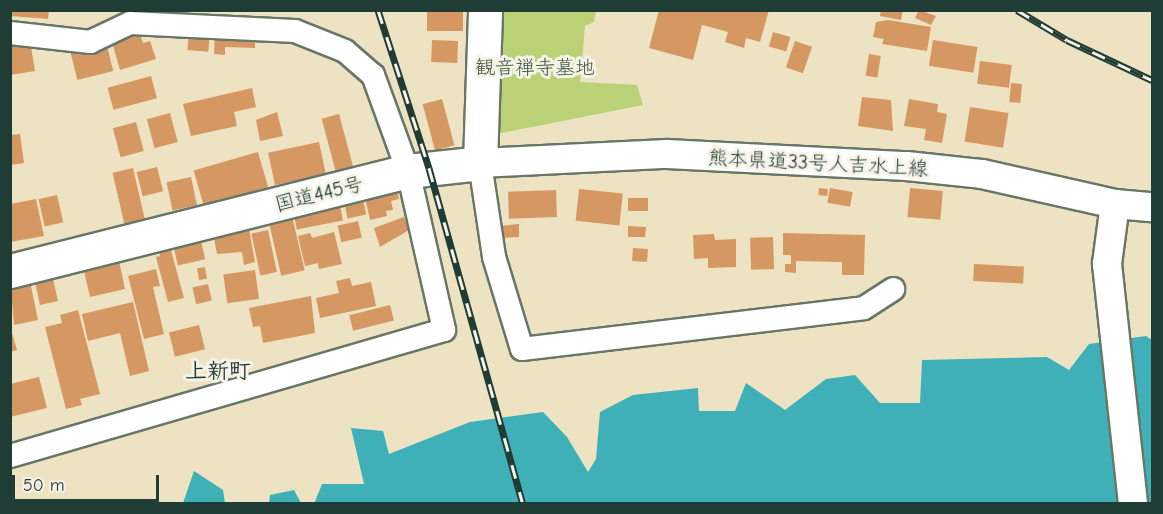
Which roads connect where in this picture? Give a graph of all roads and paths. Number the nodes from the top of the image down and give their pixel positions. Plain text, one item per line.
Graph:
1 (485, 10) edge
2 (125, 18) edge
3 (10, 33) edge
4 (480, 164) junction
5 (408, 171) junction
6 (1115, 204) junction
7 (1152, 207) edge
8 (10, 271) edge
9 (893, 289) dead end
10 (10, 456) edge
11 (1133, 504) edge

1 - 4 highway
2 - 3 street
2 - 5 street
4 - 5 highway, 国道445号
4 - 6 main road, 熊本県道33号人吉水上線
4 - 9 street
5 - 8 highway, 国道445号
5 - 10 street
6 - 7 main road, 熊本県道33号人吉水上線
6 - 11 main road

